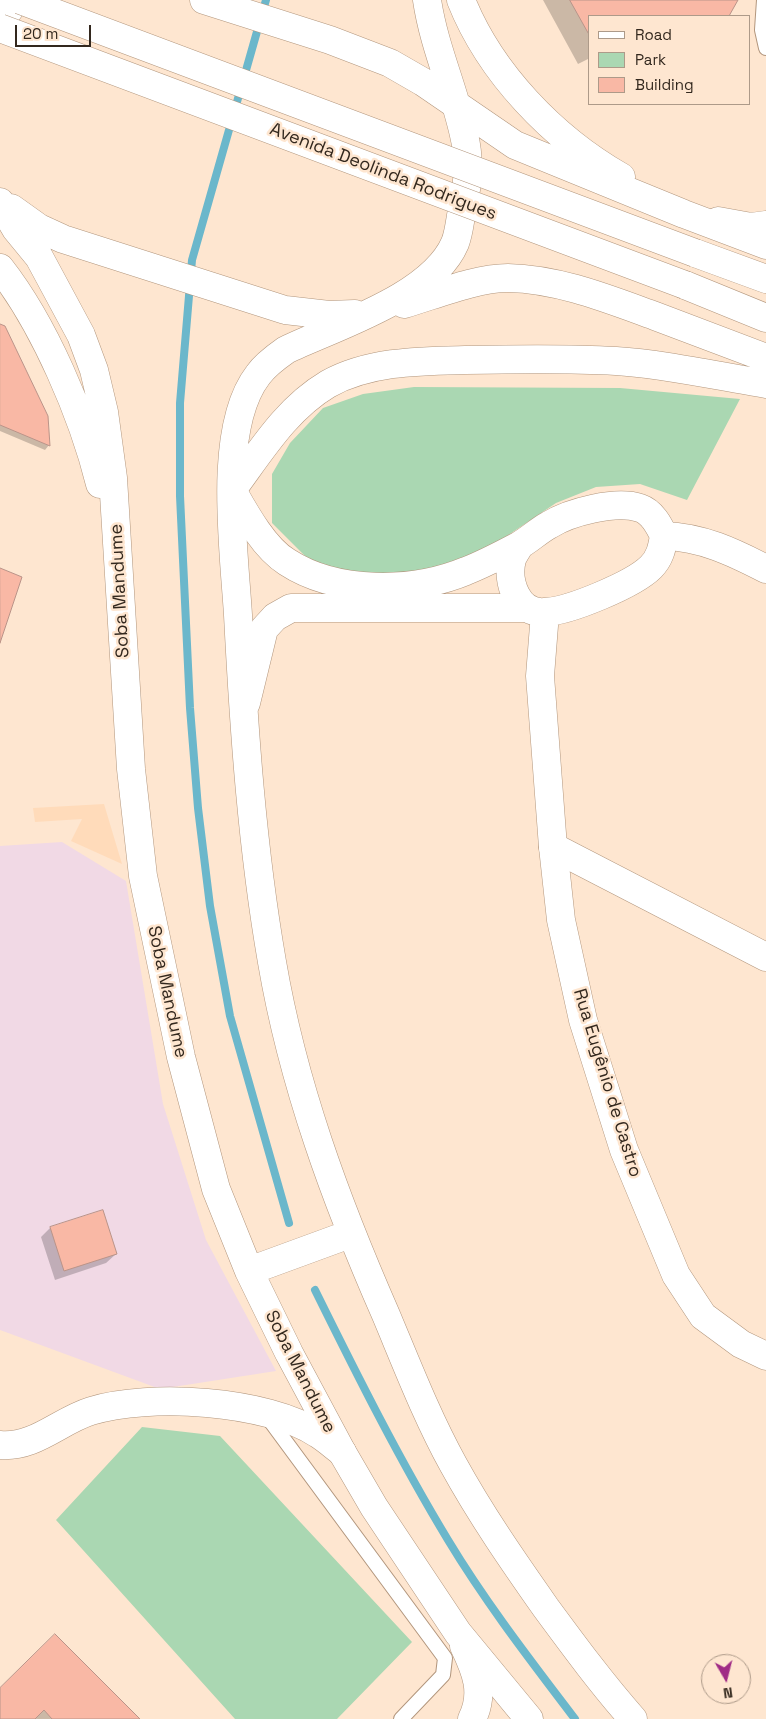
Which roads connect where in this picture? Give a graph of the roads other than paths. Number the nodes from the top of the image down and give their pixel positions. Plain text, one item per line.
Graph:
1 (18, 0) edge
2 (204, 0) edge
3 (427, 0) edge
4 (461, 0) edge
5 (764, 0) edge
6 (0, 22) edge
7 (0, 28) edge
8 (766, 48) edge
9 (456, 107) junction
10 (0, 200) edge
11 (684, 214) junction
12 (766, 225) edge
13 (766, 245) edge
14 (0, 268) edge
15 (766, 279) edge
16 (366, 314) junction
17 (766, 318) edge
18 (766, 358) edge
19 (766, 384) edge
20 (232, 490) junction
21 (664, 536) junction
22 (520, 545) junction
23 (117, 560) junction
24 (766, 569) edge
25 (535, 610) junction
26 (244, 715) junction
27 (553, 847) junction
28 (766, 957) edge
29 (350, 1234) junction
30 (249, 1272) junction
31 (766, 1356) edge
32 (264, 1413) junction
33 (0, 1445) edge
34 (342, 1452) junction
35 (458, 1633) junction
36 (401, 1719) edge
37 (472, 1719) edge
38 (529, 1719) edge
39 (633, 1719) edge

1 - 6 main road
1 - 15 main road, Avenida Deolinda Rodrigues, bridge
2 - 9 main road
3 - 9 main road
4 - 11 main road
5 - 8 lane
7 - 17 main road, Avenida Deolinda Rodrigues, bridge
9 - 11 main road
9 - 16 main road
10 - 16 main road
10 - 23 main road, Soba Mandume
11 - 12 main road
11 - 13 main road
14 - 23 main road
16 - 18 main road
16 - 20 main road
19 - 20 main road
20 - 22 main road
20 - 26 main road
21 - 22 main road
21 - 24 main road
21 - 25 main road
22 - 25 main road
23 - 30 main road, Soba Mandume
25 - 26 main road
25 - 27 main road, Rua Eugênio de Castro
26 - 29 main road
27 - 28 main road
27 - 31 main road, Rua Eugênio de Castro
29 - 30 main road
29 - 39 main road
30 - 34 main road, Soba Mandume
32 - 33 main road
32 - 34 main road
32 - 36 lane
34 - 35 main road, Soba Mandume
35 - 37 main road
35 - 38 main road, Soba Mandume

